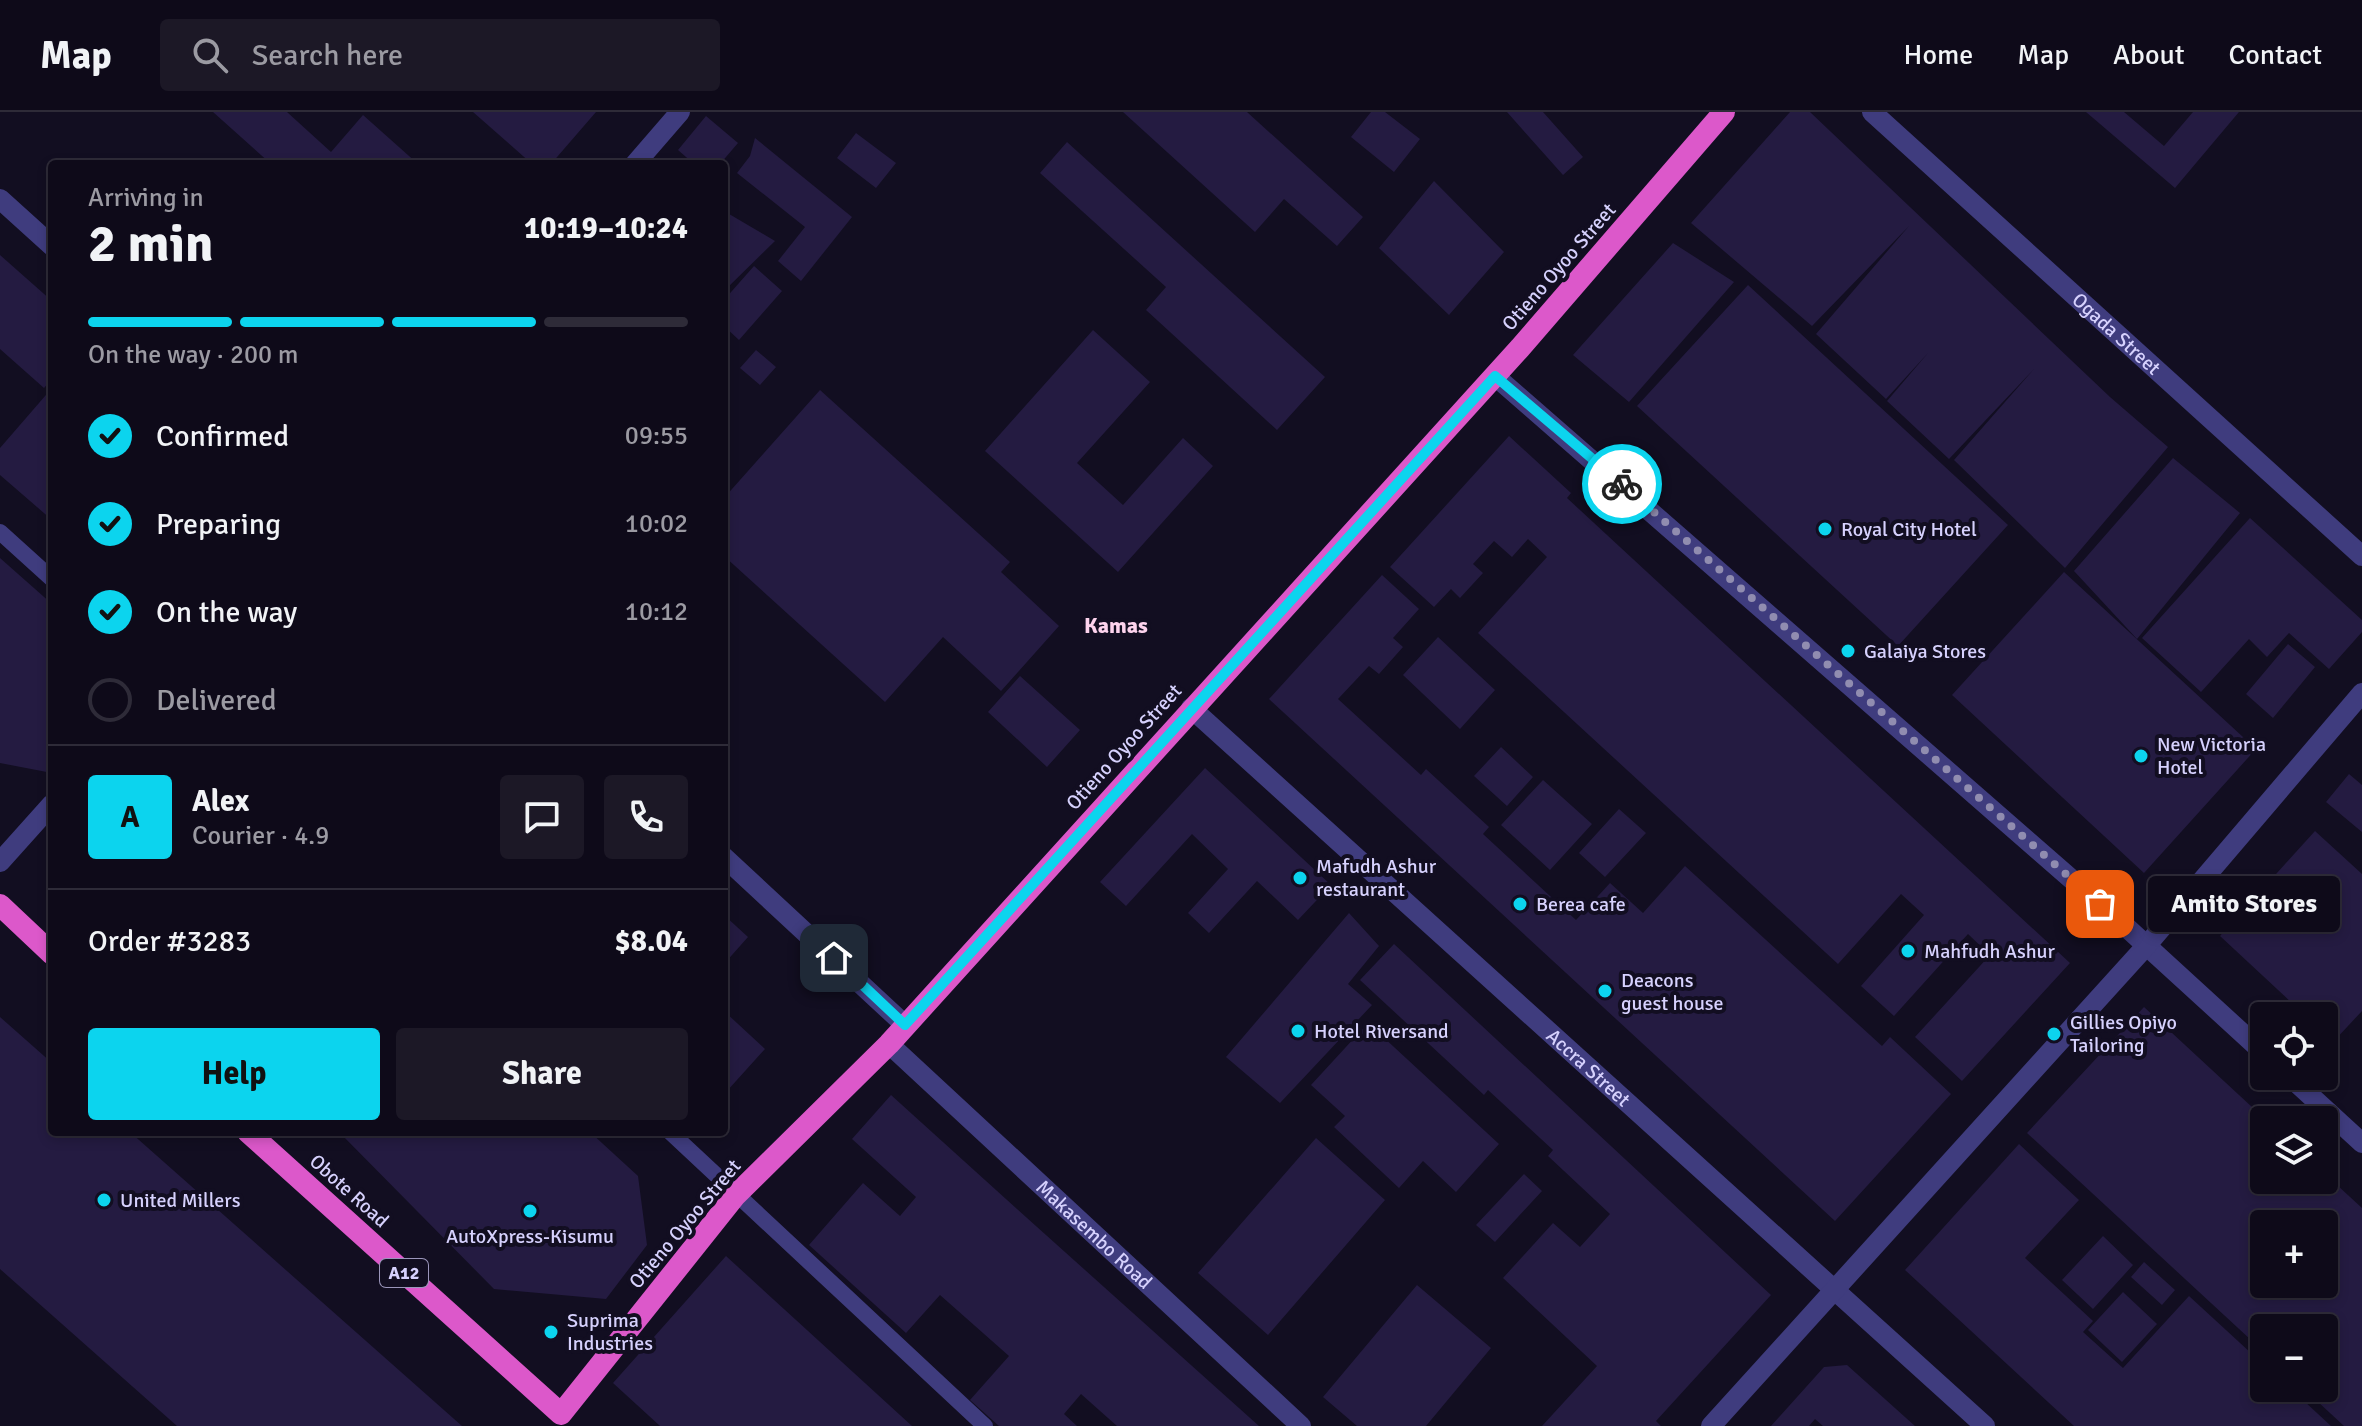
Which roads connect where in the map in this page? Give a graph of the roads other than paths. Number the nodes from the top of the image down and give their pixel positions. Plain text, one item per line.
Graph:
1 (680, 112) edge
2 (1724, 112) edge
3 (1872, 112) edge
4 (638, 160) edge
5 (0, 199) edge
6 (48, 242) edge
7 (1495, 376) junction
8 (0, 532) edge
9 (2362, 556) edge
10 (48, 575) edge
11 (2362, 693) edge
12 (1191, 708) junction
13 (48, 808) edge
14 (728, 861) edge
15 (0, 862) edge
16 (0, 905) edge
17 (2147, 945) junction
18 (48, 950) edge
19 (905, 1025) junction
20 (2250, 1040) edge
21 (889, 1044) junction
22 (2304, 1090) edge
23 (252, 1136) edge
24 (674, 1136) edge
25 (2362, 1143) edge
26 (735, 1196) junction
27 (1832, 1291) junction
28 (561, 1414) joint
29 (985, 1426) edge
30 (1301, 1426) edge
31 (1711, 1426) edge
32 (1985, 1426) edge

1 - 4 street
2 - 7 highway, Otieno Oyoo Street / A12
3 - 9 street, Ogada Street
5 - 6 street
7 - 12 highway, Otieno Oyoo Street / A12
7 - 17 street
8 - 10 lane
11 - 17 street
12 - 19 highway, Otieno Oyoo Street / A12
12 - 27 street, Accra Street
13 - 15 street
14 - 19 street
16 - 18 highway
17 - 20 street
17 - 27 street
19 - 21 highway, Otieno Oyoo Street / A12
21 - 26 highway, Otieno Oyoo Street / A12
21 - 30 street, Makasembo Road
22 - 25 street
23 - 28 highway, Obote Road / A12
24 - 26 lane
26 - 28 highway, Otieno Oyoo Street / A12
26 - 29 lane
27 - 31 street
27 - 32 street, Accra Street

